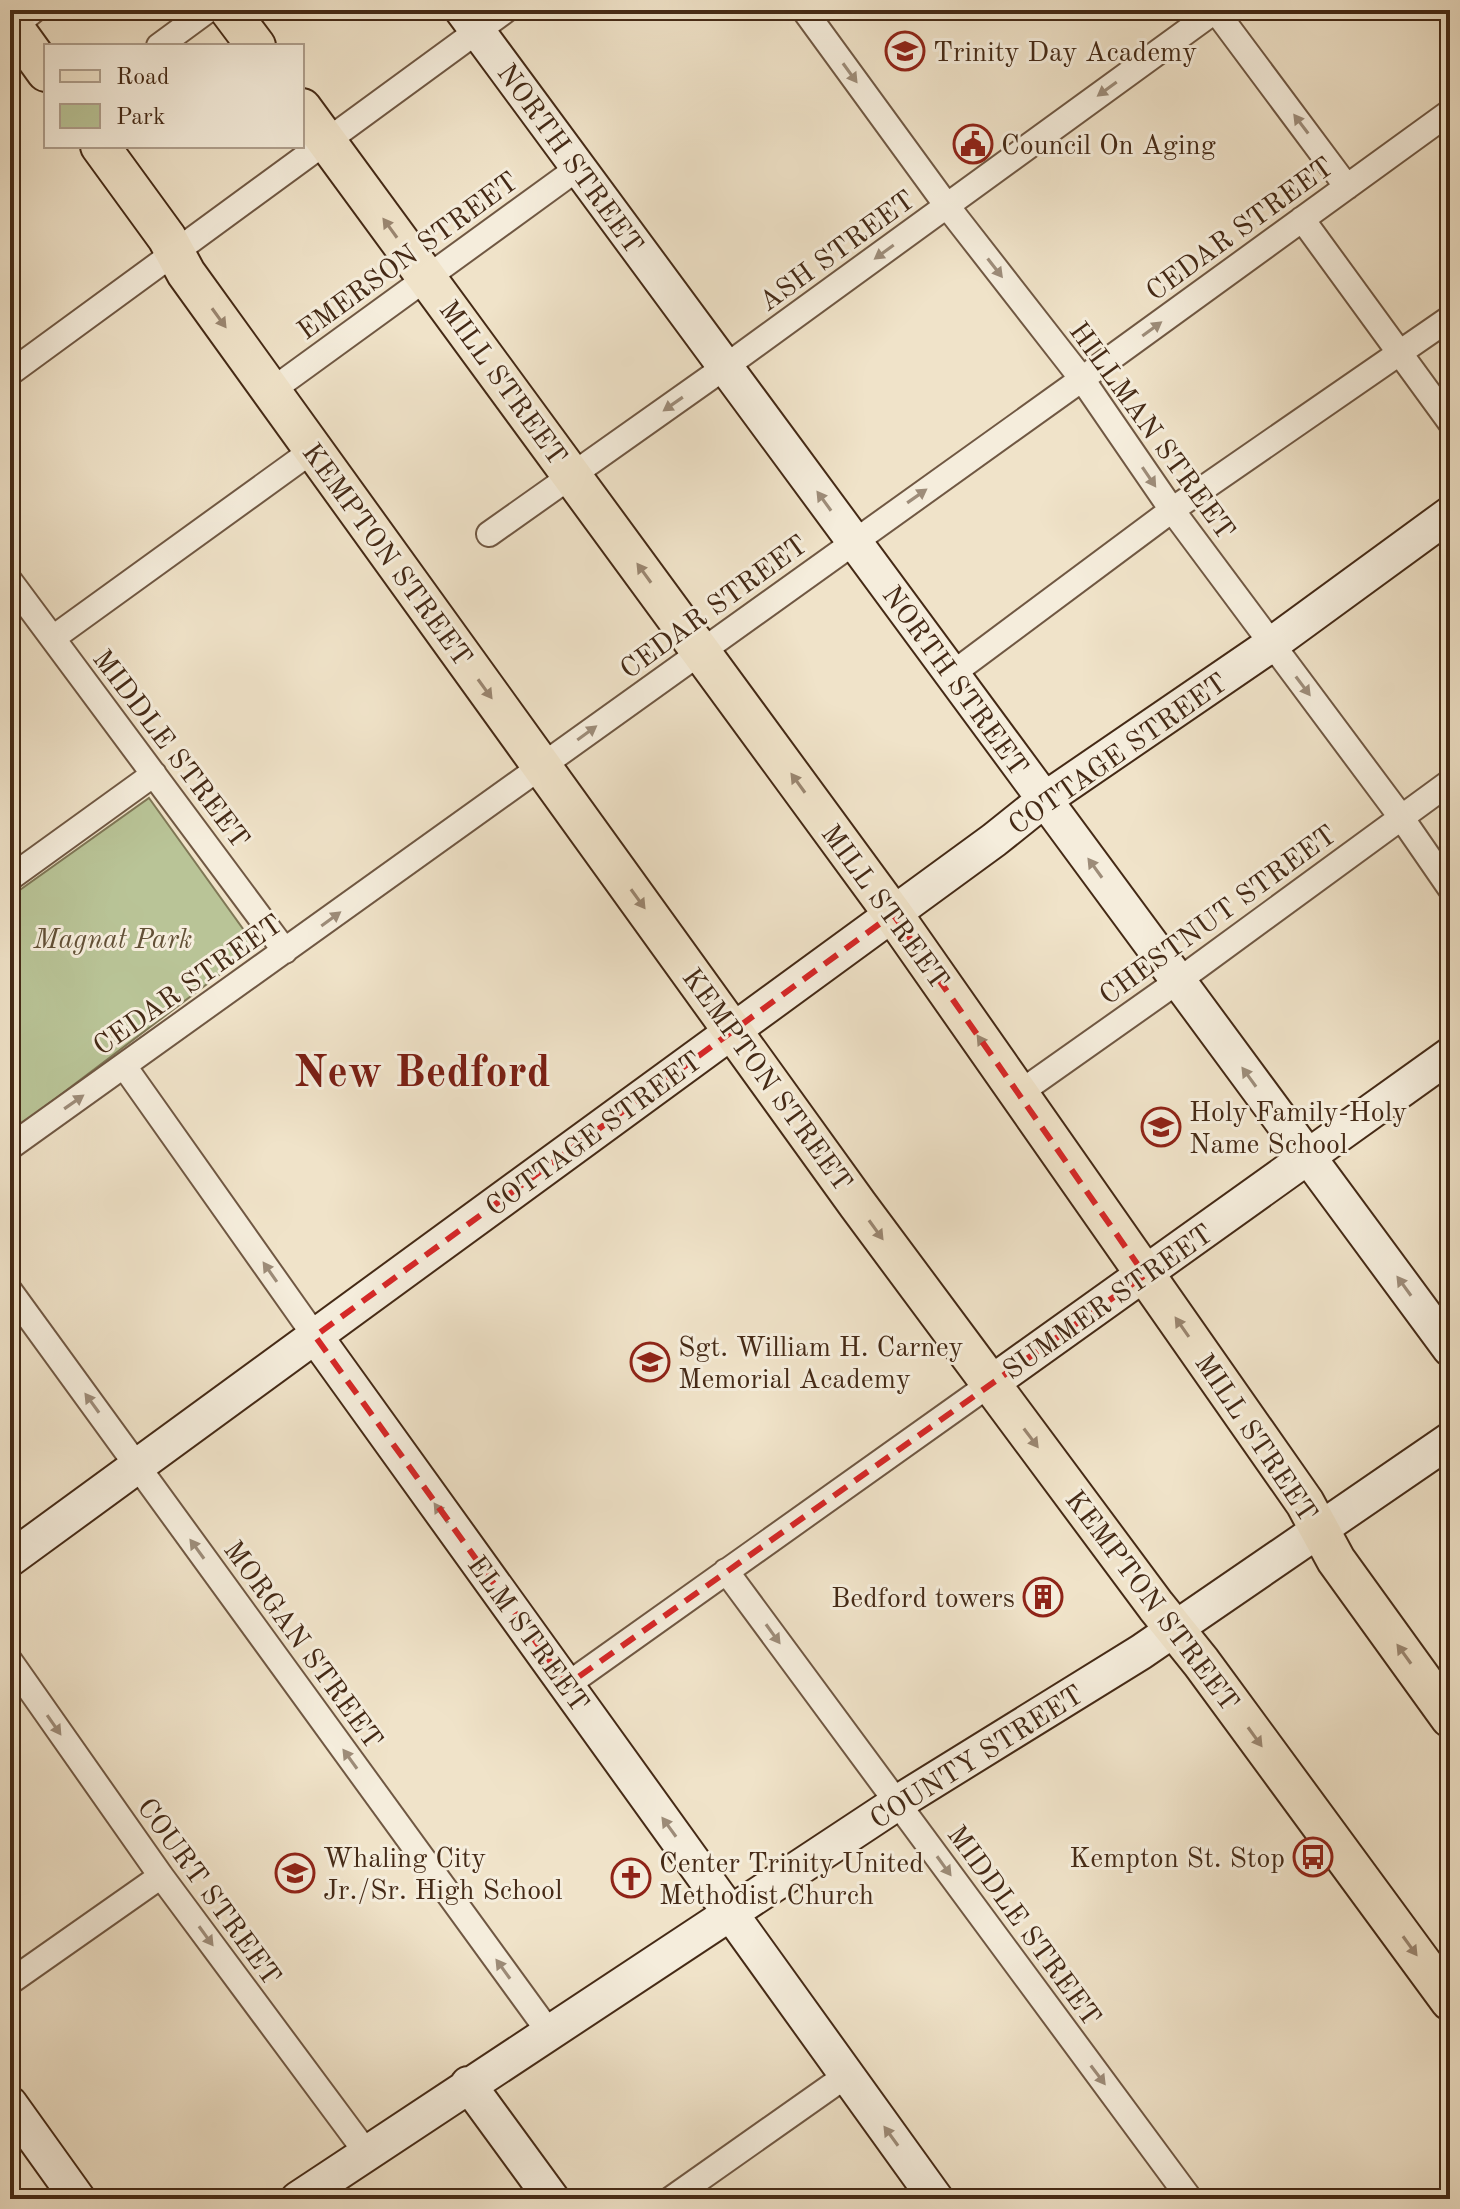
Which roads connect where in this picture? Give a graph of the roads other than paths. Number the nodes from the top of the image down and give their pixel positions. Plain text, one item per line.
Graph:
1 (208, 10) edge
2 (229, 10) edge
3 (506, 10) edge
4 (804, 10) edge
5 (1216, 10) edge
6 (470, 21) edge
7 (17, 22) edge
8 (162, 44) edge
9 (254, 44) edge
10 (44, 69) edge
11 (304, 111) edge
12 (1450, 112) edge
13 (327, 142) junction
14 (101, 148) edge
15 (578, 168) junction
16 (1347, 187) junction
17 (947, 206) junction
18 (1302, 219) junction
19 (176, 254) junction
20 (427, 277) junction
21 (1450, 318) edge
22 (1400, 353) junction
23 (725, 367) junction
24 (10, 373) edge
25 (1082, 379) junction
26 (271, 391) junction
27 (1450, 422) edge
28 (313, 450) junction
29 (572, 474) junction
30 (1172, 510) junction
31 (1450, 514) edge
32 (489, 534) dead end
33 (854, 541) junction
34 (10, 581) edge
35 (53, 638) junction
36 (1272, 644) junction
37 (702, 651) junction
38 (952, 674) junction
39 (542, 766) junction
40 (154, 774) junction
41 (1450, 782) edge
42 (1044, 800) junction
43 (1401, 817) junction
44 (10, 878) edge
45 (1450, 888) edge
46 (893, 914) junction
47 (285, 951) junction
48 (1178, 981) junction
49 (732, 1030) junction
50 (1450, 1055) edge
51 (124, 1066) junction
52 (1018, 1094) junction
53 (10, 1147) edge
54 (1309, 1158) junction
55 (1145, 1275) junction
56 (10, 1291) edge
57 (315, 1336) junction
58 (1450, 1349) edge
59 (990, 1384) junction
60 (1450, 1440) edge
61 (137, 1466) junction
62 (1320, 1530) junction
63 (10, 1559) edge
64 (726, 1571) junction
65 (1175, 1629) junction
66 (10, 1661) edge
67 (567, 1685) junction
68 (1450, 1718) edge
69 (897, 1803) junction
70 (161, 1876) junction
71 (731, 1913) junction
72 (10, 1982) edge
73 (1447, 1991) edge
74 (549, 2032) junction
75 (847, 2075) junction
76 (468, 2084) junction
77 (10, 2104) edge
78 (366, 2152) junction
79 (78, 2199) edge
80 (298, 2199) edge
81 (552, 2199) edge
82 (671, 2199) edge
83 (936, 2199) edge
84 (1190, 2199) edge

1 - 8 street
2 - 9 main road
3 - 6 street
4 -> 17 street, HILLMAN STREET
16 -> 5 street
5 -> 17 street, ASH STREET
6 - 13 street
6 - 15 main road, NORTH STREET
7 - 10 main road
11 - 13 main road, MILL STREET
12 - 16 street, CEDAR STREET
13 - 19 street
20 -> 13 main road, MILL STREET
14 - 19 main road, KEMPTON STREET
15 - 20 street, EMERSON STREET
15 - 23 main road, NORTH STREET
16 - 18 street, CEDAR STREET
17 -> 23 street, ASH STREET
17 -> 25 street, HILLMAN STREET
18 - 22 street
25 -> 18 street, CEDAR STREET
19 - 24 street
19 -> 26 main road, KEMPTON STREET
20 - 26 street, EMERSON STREET
20 - 29 main road, MILL STREET
21 - 22 street
22 - 27 street
22 - 30 street
23 -> 29 street, ASH STREET
33 -> 23 main road, NORTH STREET
25 -> 30 street, HILLMAN STREET
33 -> 25 street, CEDAR STREET
26 - 28 main road, KEMPTON STREET
28 - 35 street
28 -> 39 main road, KEMPTON STREET
29 - 32 street, ASH STREET
37 -> 29 main road, MILL STREET
30 - 36 street, HILLMAN STREET
30 - 38 street
31 - 36 main road, COTTAGE STREET
33 - 37 street, CEDAR STREET
33 - 38 main road, NORTH STREET
34 - 35 street, MIDDLE STREET
35 - 40 street, MIDDLE STREET
36 - 42 main road, COTTAGE STREET
36 -> 43 street, HILLMAN STREET
39 -> 37 street, CEDAR STREET
46 -> 37 main road, MILL STREET
38 - 42 main road, NORTH STREET
47 -> 39 street, CEDAR STREET
39 -> 49 main road, KEMPTON STREET
40 - 44 street
40 - 47 street, MIDDLE STREET
41 - 43 street, CHESTNUT STREET
42 - 46 main road, COTTAGE STREET
48 -> 42 main road, NORTH STREET
43 - 45 street, HILLMAN STREET
43 - 48 street, CHESTNUT STREET
46 - 49 main road, COTTAGE STREET
52 -> 46 main road, MILL STREET
47 - 51 street, CEDAR STREET
48 - 52 street, CHESTNUT STREET
54 -> 48 main road, NORTH STREET
49 - 57 main road, COTTAGE STREET
49 -> 59 main road, KEMPTON STREET
50 - 54 main road, SUMMER STREET
53 -> 51 street, CEDAR STREET
57 -> 51 street, ELM STREET
52 - 55 main road, MILL STREET
54 - 55 main road, SUMMER STREET
58 -> 54 main road, NORTH STREET
55 - 59 main road, SUMMER STREET
62 -> 55 main road, MILL STREET
61 -> 56 street, MORGAN STREET
57 - 61 main road, COTTAGE STREET
67 -> 57 main road, ELM STREET
59 - 64 street, SUMMER STREET
59 -> 65 main road, KEMPTON STREET
60 - 62 main road, COUNTY STREET
61 - 63 main road, COTTAGE STREET
74 -> 61 street, MORGAN STREET
62 - 65 main road, COUNTY STREET
68 -> 62 main road, MILL STREET
64 - 67 street, SUMMER STREET
64 -> 69 street, MIDDLE STREET
65 - 69 main road, COUNTY STREET
65 -> 73 main road, KEMPTON STREET
66 -> 70 street, COURT STREET
71 -> 67 main road, ELM STREET
69 - 71 main road, COUNTY STREET
69 -> 84 street, MIDDLE STREET
70 - 72 street
70 -> 78 street, COURT STREET
71 - 74 main road, COUNTY STREET
71 - 75 main road, ELM STREET
74 - 76 main road, COUNTY STREET
75 - 82 street
83 -> 75 main road, ELM STREET
76 - 78 main road, COUNTY STREET
76 - 81 main road
77 - 79 main road
78 - 80 main road, COUNTY STREET

